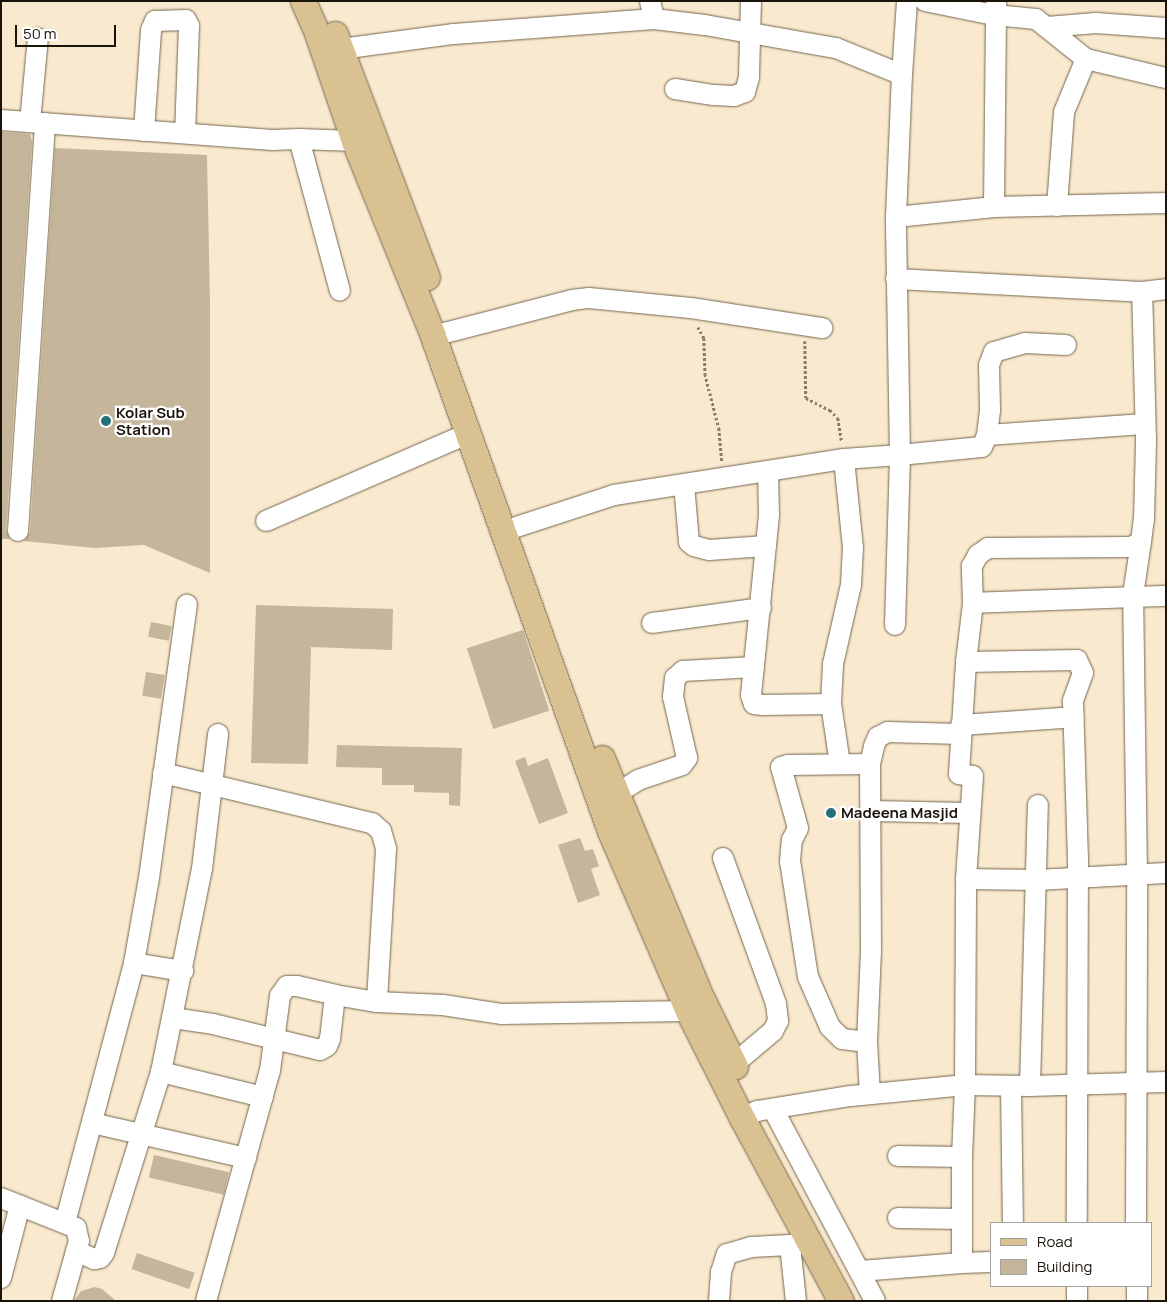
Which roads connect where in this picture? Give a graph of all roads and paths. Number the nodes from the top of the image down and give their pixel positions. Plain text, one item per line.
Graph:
1 (303, 1) edge
2 (322, 1) edge
3 (751, 1) edge
4 (907, 1) edge
5 (925, 1) edge
6 (995, 8) edge
7 (652, 10) edge
8 (1047, 27) junction
9 (1166, 28) edge
10 (750, 32) junction
11 (38, 38) dead end
12 (341, 49) junction
13 (1086, 59) junction
14 (902, 75) junction
15 (1166, 78) edge
16 (675, 89) dead end
17 (1, 120) edge
18 (38, 123) junction
19 (144, 131) junction
20 (185, 133) junction
21 (299, 139) junction
22 (364, 139) junction
23 (1166, 203) edge
24 (1057, 206) junction
25 (994, 207) junction
26 (896, 217) junction
27 (896, 278) junction
28 (1166, 289) edge
29 (340, 291) dead end
30 (1142, 292) junction
31 (693, 326) dead end
32 (813, 326) joint
33 (440, 333) junction
34 (1066, 345) dead end
35 (1146, 424) junction
36 (468, 433) junction
37 (986, 435) junction
38 (900, 455) junction
39 (844, 459) junction
40 (768, 471) junction
41 (723, 478) junction
42 (684, 484) junction
43 (266, 521) dead end
44 (512, 529) junction
45 (18, 530) dead end
46 (1141, 542) junction
47 (766, 546) junction
48 (1134, 596) junction
49 (1166, 596) edge
50 (973, 603) junction
51 (187, 605) dead end
52 (761, 608) junction
53 (652, 623) dead end
54 (895, 625) dead end
55 (966, 662) junction
56 (754, 667) junction
57 (830, 704) junction
58 (1074, 717) junction
59 (960, 730) junction
60 (218, 734) dead end
61 (840, 764) junction
62 (870, 764) junction
63 (163, 773) junction
64 (212, 784) junction
65 (616, 794) junction
66 (1038, 805) dead end
67 (872, 811) junction
68 (970, 812) junction
69 (723, 858) dead end
70 (1166, 873) edge
71 (1137, 874) junction
72 (1078, 877) junction
73 (966, 879) junction
74 (1037, 880) junction
75 (134, 963) junction
76 (183, 971) junction
77 (335, 995) junction
78 (377, 1002) junction
79 (688, 1011) junction
80 (173, 1018) junction
81 (274, 1039) junction
82 (867, 1042) junction
83 (734, 1064) junction
84 (161, 1072) junction
85 (1166, 1082) edge
86 (1078, 1083) junction
87 (1136, 1084) junction
88 (966, 1085) junction
89 (1020, 1086) junction
90 (870, 1094) junction
91 (263, 1097) junction
92 (757, 1113) junction
93 (92, 1123) junction
94 (140, 1135) junction
95 (898, 1156) dead end
96 (962, 1157) junction
97 (246, 1158) junction
98 (1, 1198) edge
99 (20, 1205) junction
100 (898, 1218) dead end
101 (962, 1219) junction
102 (1013, 1222) edge
103 (1077, 1222) edge
104 (1136, 1222) edge
105 (65, 1223) junction
106 (800, 1243) junction
107 (76, 1251) junction
108 (990, 1262) edge
109 (962, 1263) junction
110 (860, 1271) junction
111 (1, 1278) edge
112 (1077, 1287) edge
113 (1137, 1287) edge
114 (62, 1301) edge
115 (206, 1301) edge
116 (719, 1301) edge
117 (796, 1301) edge
118 (841, 1301) edge
119 (854, 1301) edge
120 (875, 1301) edge
121 (1077, 1301) edge
122 (1137, 1301) edge

1 - 22 main road
2 - 12 main road
3 - 10 street
4 - 14 street
5 - 6 street
6 - 8 street
6 - 25 street
7 - 10 street
7 - 12 street
8 - 9 street
8 - 13 street
10 - 14 street
10 - 16 street
11 - 18 street
12 - 22 main road
13 - 15 street
13 - 24 street
14 - 26 street
17 - 18 street
18 - 19 street
18 - 45 street
19 - 20 street
19 - 20 street
20 - 21 street
21 - 22 street
21 - 29 street
22 - 33 main road
23 - 24 street
24 - 25 street
25 - 26 street
26 - 27 street
27 - 30 street
27 - 38 street
28 - 30 street
30 - 35 street
31 - 41 path
32 - 33 street
32 - 39 path
33 - 36 main road
33 - 44 main road
34 - 37 street
35 - 37 street
35 - 46 street
36 - 43 street
36 - 44 main road
37 - 38 street
38 - 39 street
38 - 54 street
39 - 40 street
39 - 57 street
40 - 41 street
40 - 47 street
41 - 42 street
42 - 44 street
42 - 47 street
44 - 65 main road
44 - 79 main road
46 - 48 street
46 - 50 street
47 - 52 street
48 - 49 street
48 - 50 street
48 - 71 street
50 - 55 street
51 - 63 street
52 - 53 street
52 - 56 street
55 - 58 street
55 - 59 street
56 - 57 street
56 - 65 street
57 - 61 street
58 - 59 street
58 - 72 street
59 - 62 street
59 - 68 street
60 - 64 street
61 - 62 street
61 - 82 street
62 - 67 street
63 - 64 street
63 - 75 street
64 - 76 street
64 - 78 street
65 - 83 main road
66 - 74 street
67 - 68 street
67 - 82 street
68 - 73 street
69 - 83 street
70 - 71 street
71 - 72 street
71 - 87 street
72 - 74 street
72 - 86 street
73 - 74 street
73 - 88 street
74 - 89 street
75 - 76 street
75 - 93 street
76 - 80 street
77 - 78 street
77 - 81 street
77 - 81 street
78 - 79 street
79 - 92 main road
80 - 81 street
80 - 84 street
81 - 91 street
82 - 90 street
83 - 92 main road
84 - 91 street
84 - 94 street
85 - 87 street
86 - 87 street
86 - 89 street
86 - 103 street
87 - 104 street
88 - 89 street
88 - 90 street
88 - 96 street
89 - 102 street
90 - 92 street
91 - 97 street
92 - 106 main road
92 - 110 street
92 - 119 main road
93 - 94 street
93 - 105 street
94 - 97 street
94 - 107 street
95 - 96 street
96 - 101 street
97 - 115 street
98 - 99 street
99 - 105 street
99 - 111 street
100 - 101 street
101 - 109 street
105 - 107 street
106 - 116 street
106 - 117 street
106 - 118 main road
107 - 114 street
108 - 109 street
109 - 110 street
110 - 120 street
112 - 121 street
113 - 122 street

